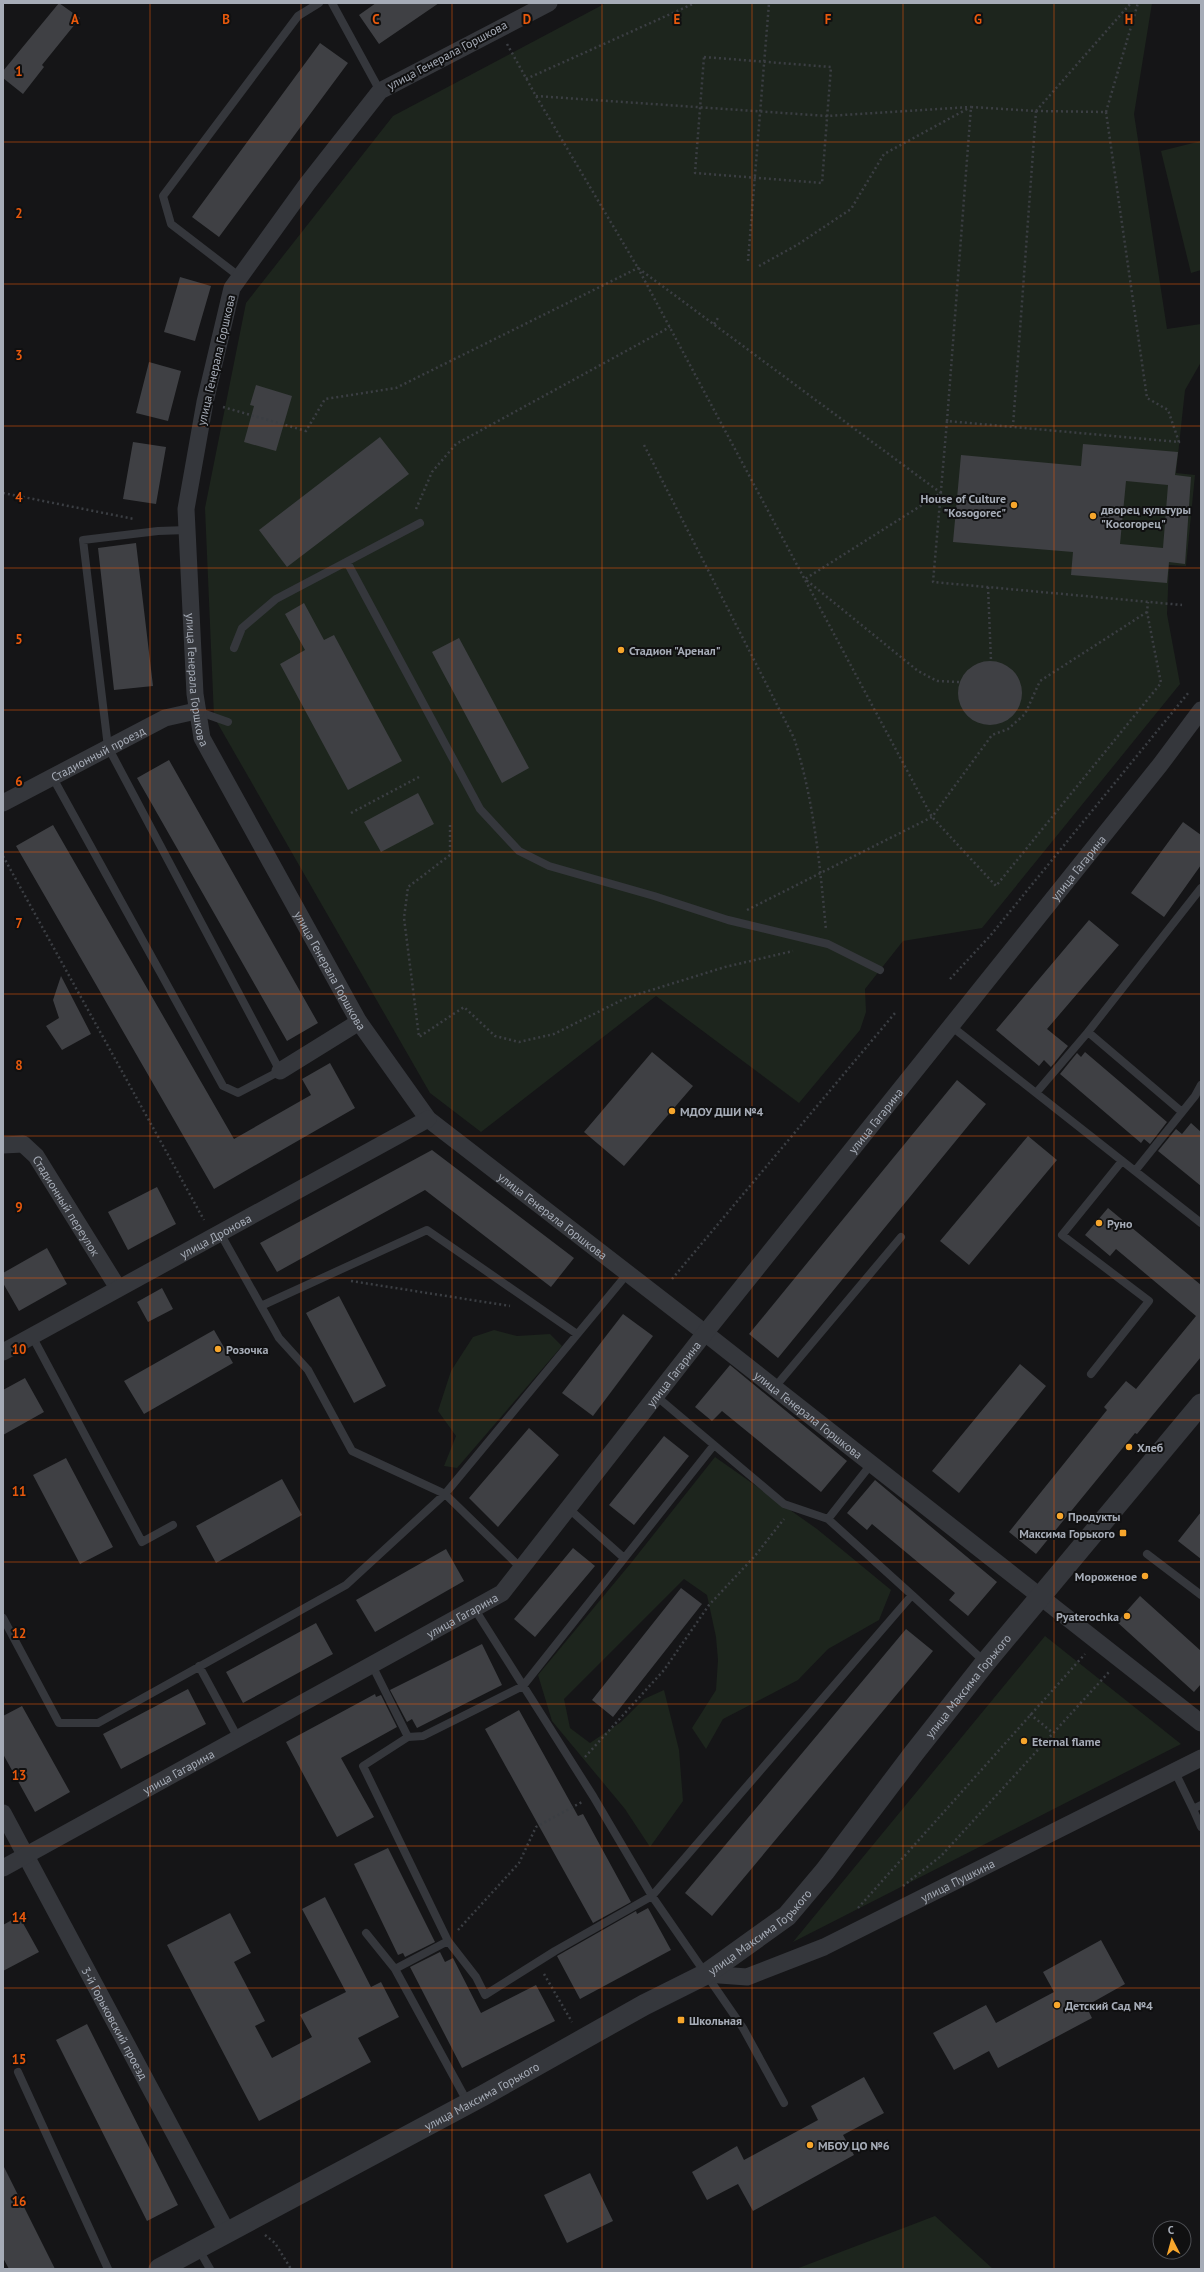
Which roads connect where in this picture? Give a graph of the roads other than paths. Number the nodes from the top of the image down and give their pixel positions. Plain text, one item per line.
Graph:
1 (319, 3) edge
2 (332, 3) edge
3 (541, 5) edge
4 (380, 91) junction
5 (240, 277) junction
6 (420, 523) dead end
7 (187, 530) junction
8 (347, 562) junction
9 (234, 648) dead end
10 (1201, 710) edge
11 (196, 711) junction
12 (228, 722) dead end
13 (108, 747) junction
14 (53, 778) junction
15 (3, 803) edge
16 (1201, 888) edge
17 (880, 970) dead end
18 (359, 1022) junction
19 (951, 1026) junction
20 (1088, 1032) junction
21 (280, 1070) junction
22 (1201, 1085) edge
23 (1036, 1093) junction
24 (1182, 1112) junction
25 (428, 1119) junction
26 (3, 1145) edge
27 (1122, 1161) junction
28 (1135, 1171) junction
29 (1201, 1223) edge
30 (217, 1235) junction
31 (901, 1237) dead end
32 (628, 1273) junction
33 (118, 1288) junction
34 (261, 1306) junction
35 (705, 1333) junction
36 (577, 1334) junction
37 (32, 1336) junction
38 (3, 1352) edge
39 (1091, 1374) dead end
40 (775, 1387) junction
41 (656, 1396) junction
42 (1201, 1404) edge
43 (714, 1445) junction
44 (872, 1463) junction
45 (445, 1494) junction
46 (568, 1508) junction
47 (828, 1519) junction
48 (173, 1525) dead end
49 (1147, 1554) dead end
50 (624, 1558) junction
51 (521, 1568) junction
52 (912, 1595) junction
53 (1201, 1595) edge
54 (1042, 1596) junction
55 (474, 1608) junction
56 (3, 1618) edge
57 (985, 1663) junction
58 (372, 1665) junction
59 (199, 1666) junction
60 (523, 1686) junction
61 (1201, 1722) edge
62 (408, 1736) junction
63 (238, 1738) junction
64 (1201, 1758) edge
65 (1174, 1770) junction
66 (1197, 1807) edge
67 (3, 1813) edge
68 (1201, 1827) edge
69 (26, 1855) junction
70 (3, 1868) edge
71 (652, 1896) junction
72 (366, 1933) dead end
73 (448, 1941) junction
74 (395, 1969) junction
75 (706, 1974) junction
76 (18, 2072) dead end
77 (468, 2103) junction
78 (784, 2103) dead end
79 (227, 2232) junction
80 (198, 2247) junction
81 (108, 2269) edge
82 (159, 2269) edge
83 (210, 2269) edge

1 - 5 lane
2 - 4 lane
3 - 4 street, улица Генерала Горшкова
4 - 5 street, улица Генерала Горшкова
5 - 7 street, улица Генерала Горшкова
6 - 8 lane
7 - 11 street, улица Генерала Горшкова
7 - 13 lane
8 - 9 lane
8 - 17 lane
10 - 19 street, улица Гагарина
11 - 12 lane
11 - 13 street, Стадионный проезд
11 - 18 street, улица Генерала Горшкова
13 - 14 street, Стадионный проезд
13 - 21 lane
14 - 15 street, Стадионный проезд
14 - 21 lane
16 - 20 lane
18 - 21 street
18 - 25 street, улица Генерала Горшкова
19 - 23 lane
19 - 35 street, улица Гагарина
20 - 23 lane
20 - 24 lane
22 - 24 lane
23 - 27 lane
24 - 28 lane
25 - 30 street, улица Дронова
25 - 32 street, улица Генерала Горшкова
26 - 33 street, Стадионный переулок
27 - 28 lane
27 - 39 lane
28 - 29 lane
30 - 33 street, улица Дронова
30 - 34 lane
31 - 40 lane
32 - 35 street, улица Генерала Горшкова
32 - 36 lane
33 - 37 street, улица Дронова
34 - 36 lane
34 - 45 lane
35 - 40 street, улица Генерала Горшкова
35 - 41 street, улица Гагарина
36 - 45 lane
37 - 38 street, улица Дронова
37 - 48 lane
40 - 44 street, улица Генерала Горшкова
41 - 43 lane
41 - 46 street, улица Гагарина
42 - 54 street, улица Максима Горького
43 - 47 lane
43 - 50 lane
44 - 47 lane
44 - 54 street, улица Генерала Горшкова
45 - 51 lane
45 - 59 lane
46 - 50 lane
46 - 51 street, улица Гагарина
47 - 52 lane
49 - 53 lane
50 - 60 lane
51 - 55 street, улица Гагарина
52 - 57 lane
52 - 71 lane
54 - 57 street, улица Максима Горького
54 - 61 street, улица Генерала Горшкова
55 - 58 street, улица Гагарина
55 - 60 lane
56 - 59 lane
57 - 75 street, улица Максима Горького
58 - 62 lane
58 - 63 street, улица Гагарина
59 - 63 lane
60 - 62 lane
60 - 71 lane
62 - 73 lane
63 - 69 street, улица Гагарина
64 - 65 street, улица Пушкина
65 - 66 lane
65 - 75 street, улица Пушкина
66 - 68 lane
67 - 69 street, 3-й Горьковский проезд
69 - 70 street, улица Гагарина
69 - 79 street, 3-й Горьковский проезд
71 - 73 lane
71 - 75 lane
72 - 74 lane
73 - 74 lane
74 - 77 lane
75 - 77 street, улица Максима Горького
75 - 78 lane
76 - 81 lane
77 - 79 street, улица Максима Горького
79 - 80 street, улица Максима Горького
80 - 82 street, улица Максима Горького
80 - 83 lane

